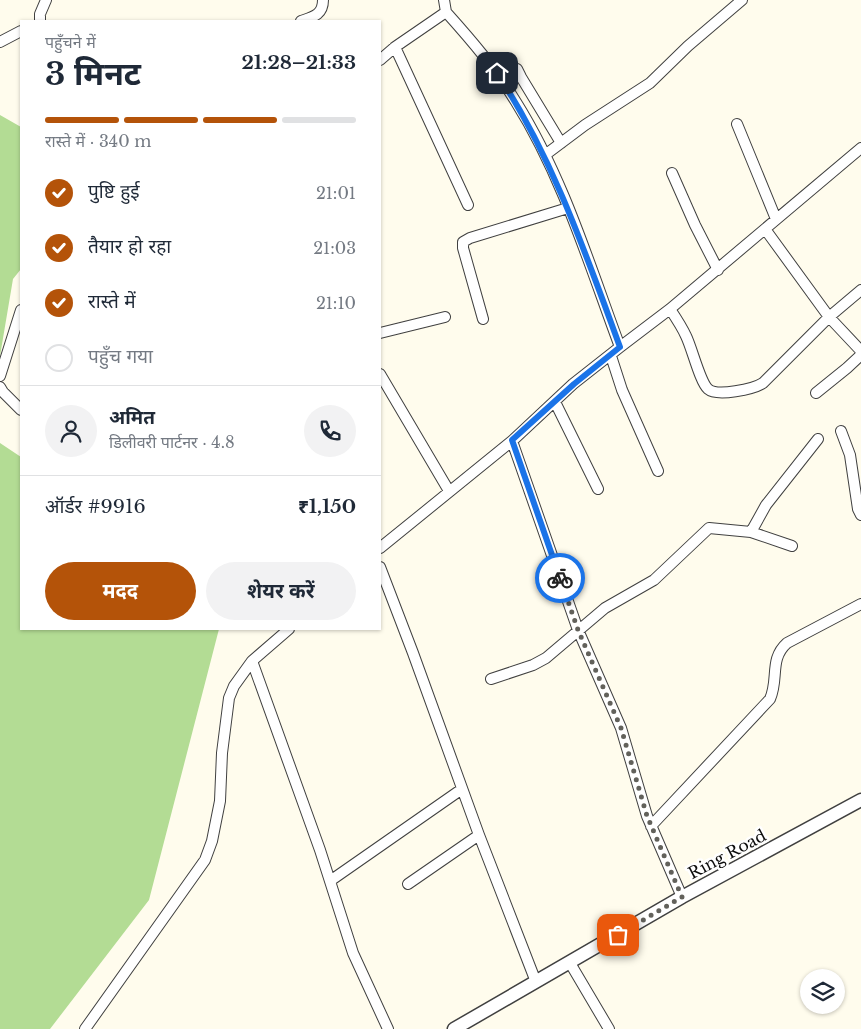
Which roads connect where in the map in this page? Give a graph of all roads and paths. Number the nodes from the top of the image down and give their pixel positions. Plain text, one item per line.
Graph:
1 (46, 0) edge
2 (323, 0) edge
3 (444, 0) edge
4 (740, 1) edge
5 (446, 12) junction
6 (40, 20) edge
7 (304, 20) edge
8 (20, 32) edge
9 (0, 42) edge
10 (395, 47) junction
11 (381, 59) edge
12 (517, 69) dead end
13 (737, 124) dead end
14 (561, 143) junction
15 (861, 148) edge
16 (545, 156) junction
17 (672, 174) dead end
18 (468, 205) dead end
19 (568, 208) junction
20 (776, 219) junction
21 (765, 229) junction
22 (718, 270) junction
23 (861, 290) edge
24 (670, 309) junction
25 (20, 313) edge
26 (445, 317) dead end
27 (829, 318) junction
28 (483, 319) dead end
29 (381, 333) edge
30 (620, 347) junction
31 (861, 351) edge
32 (861, 355) edge
33 (611, 356) junction
34 (0, 376) edge
35 (381, 376) edge
36 (0, 387) edge
37 (816, 393) dead end
38 (555, 402) junction
39 (20, 409) edge
40 (841, 431) dead end
41 (818, 438) dead end
42 (512, 440) junction
43 (658, 471) dead end
44 (598, 489) dead end
45 (449, 492) junction
46 (861, 515) edge
47 (751, 532) junction
48 (792, 546) dead end
49 (381, 547) edge
50 (381, 570) edge
51 (861, 604) edge
52 (288, 630) edge
53 (578, 630) junction
54 (252, 661) junction
55 (491, 679) dead end
56 (462, 789) junction
57 (861, 800) edge
58 (651, 826) junction
59 (479, 835) junction
60 (330, 881) junction
61 (408, 884) dead end
62 (682, 897) junction
63 (570, 963) junction
64 (536, 982) junction
65 (85, 1029) edge
66 (388, 1029) edge
67 (454, 1029) edge
68 (609, 1029) edge

1 - 6 street
2 - 7 street
3 - 5 street
4 - 14 street
5 - 10 street
5 - 16 street
8 - 9 street
10 - 11 street
10 - 18 street
12 - 14 street
13 - 20 street
14 - 16 street
15 - 20 street
16 - 19 street
17 - 22 street
19 - 28 street
19 - 30 street
20 - 21 street
21 - 22 street
21 - 27 street
22 - 24 street
23 - 27 street
24 - 27 street
24 - 30 street
25 - 34 street
26 - 29 street
27 - 31 street
30 - 33 street
32 - 37 street
33 - 38 street
33 - 43 street
35 - 45 street
36 - 39 street
38 - 42 street
38 - 44 street
40 - 46 street
41 - 47 street
42 - 45 street
42 - 53 street
45 - 49 street
47 - 48 street
47 - 53 street
50 - 56 street
51 - 58 street
52 - 54 street
53 - 55 street
53 - 58 street
54 - 60 street
54 - 65 street
56 - 59 street
56 - 60 street
57 - 62 street, Ring Road
58 - 62 street
59 - 61 street
59 - 64 street
60 - 66 street
62 - 63 street, Ring Road
63 - 64 street, Ring Road
63 - 68 street
64 - 67 street, Ring Road

